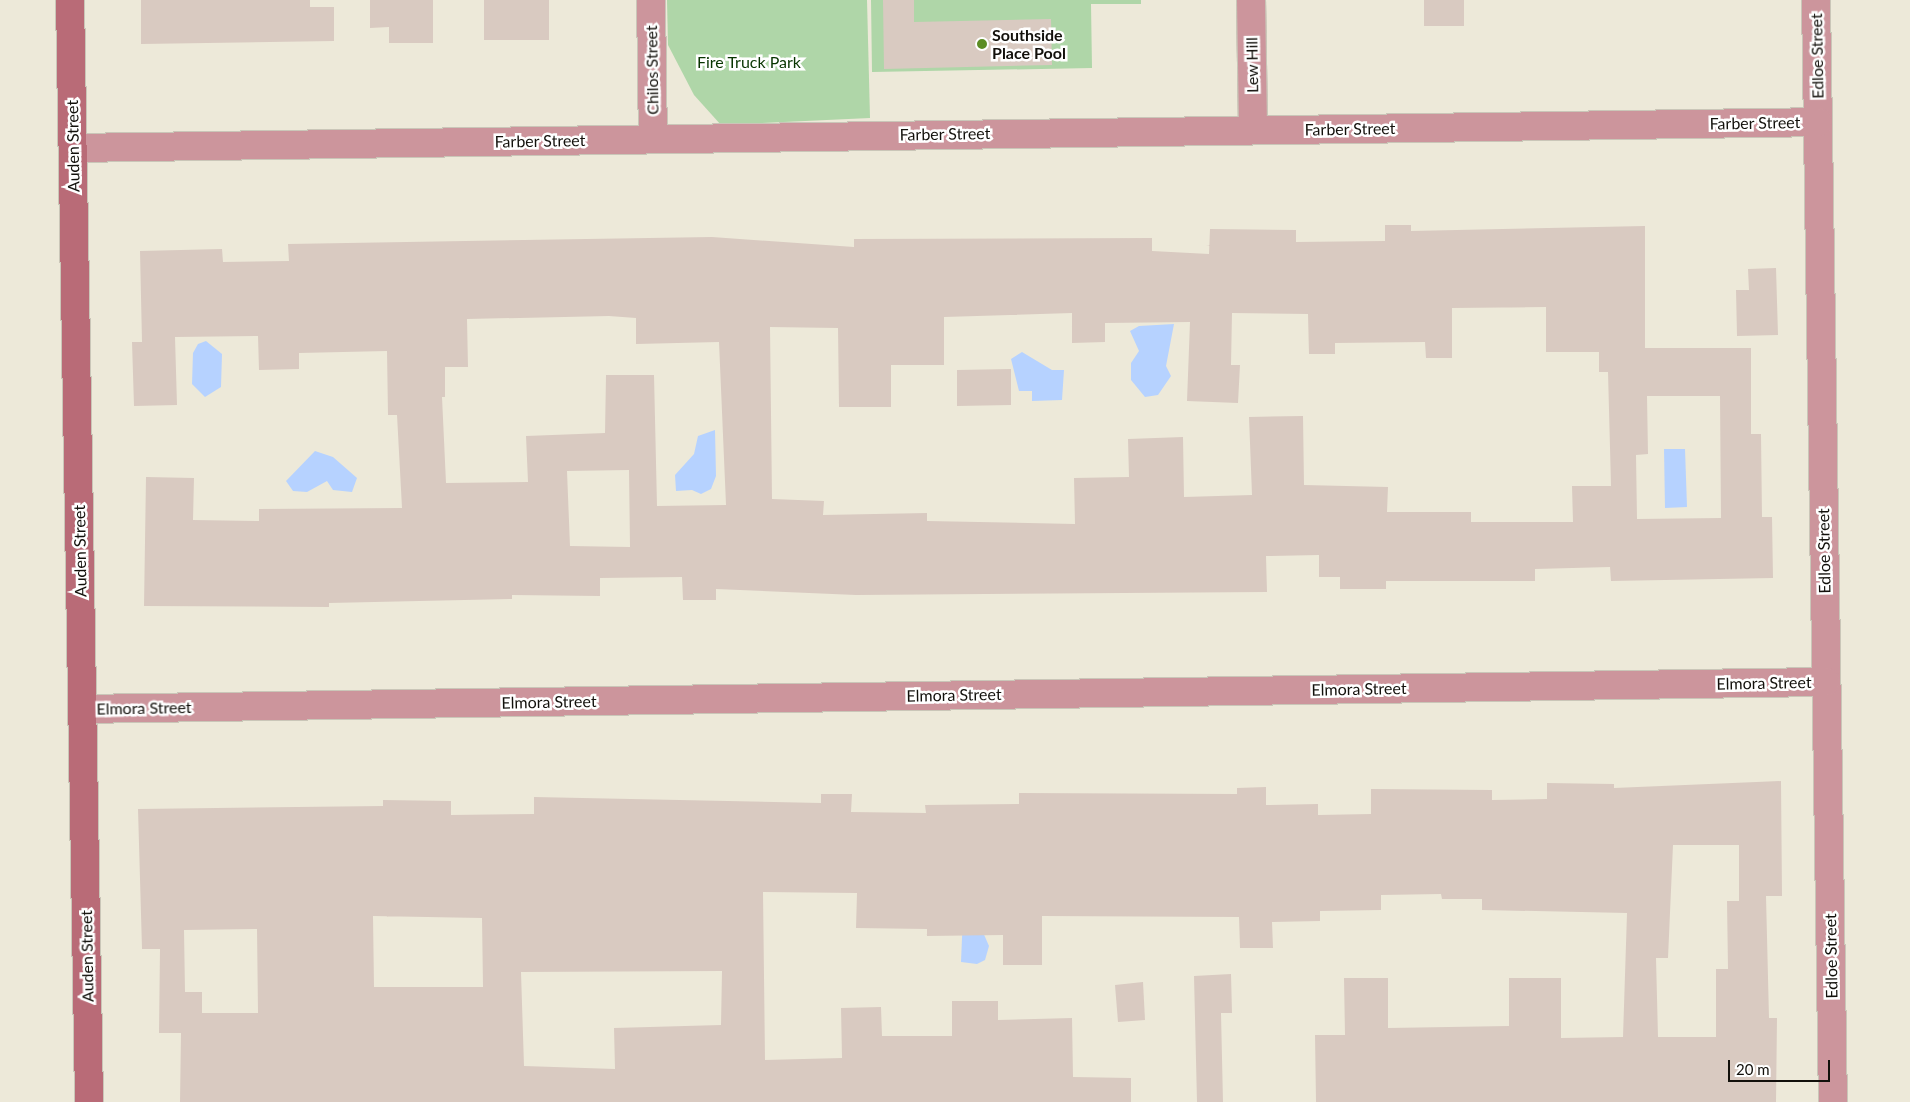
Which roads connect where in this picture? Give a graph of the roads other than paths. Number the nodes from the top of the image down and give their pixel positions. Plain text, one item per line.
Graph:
1 (70, 0) edge
2 (651, 0) edge
3 (1251, 0) edge
4 (1816, 0) edge
5 (1818, 122) junction
6 (1253, 130) junction
7 (653, 139) junction
8 (73, 148) junction
9 (1826, 682) junction
10 (82, 708) junction
11 (89, 1102) edge
12 (1833, 1102) edge

1 - 8 street, Auden Street
2 - 7 street, Chilos Street
3 - 6 street, Lew Hill
4 - 5 street, Edloe Street
5 - 6 street, Farber Street
5 - 9 street, Edloe Street
6 - 7 street, Farber Street
7 - 8 street, Farber Street
8 - 10 street, Auden Street
9 - 10 street, Elmora Street
9 - 12 street, Edloe Street
10 - 11 street, Auden Street

